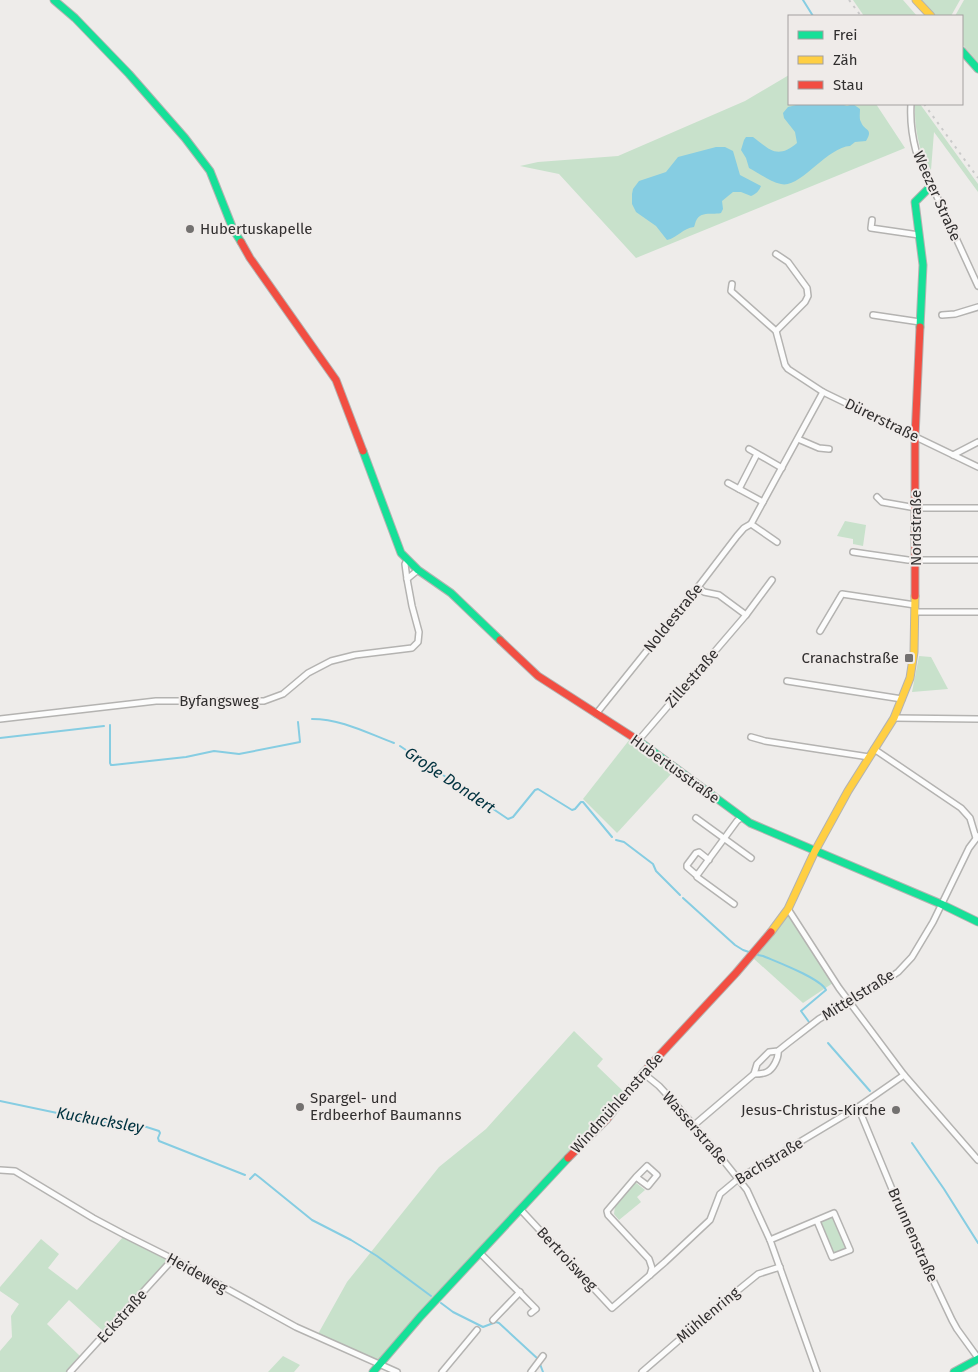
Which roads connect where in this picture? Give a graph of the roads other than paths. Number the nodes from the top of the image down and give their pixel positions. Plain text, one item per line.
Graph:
1 (54, 0) edge
2 (916, 0) edge
3 (930, 15) edge
4 (963, 52) edge
5 (978, 69) edge
6 (911, 105) edge
7 (931, 186) junction
8 (872, 220) dead end
9 (920, 235) junction
10 (776, 254) dead end
11 (732, 284) dead end
12 (978, 286) edge
13 (978, 307) edge
14 (942, 315) dead end
15 (873, 316) dead end
16 (920, 322) junction
17 (776, 331) junction
18 (824, 392) junction
19 (915, 436) junction
20 (798, 439) junction
21 (978, 442) edge
22 (749, 449) dead end
23 (829, 449) dead end
24 (757, 454) junction
25 (952, 455) junction
26 (978, 467) edge
27 (782, 468) junction
28 (728, 483) dead end
29 (738, 488) junction
30 (877, 497) dead end
31 (763, 502) junction
32 (916, 508) junction
33 (978, 508) edge
34 (751, 524) junction
35 (777, 542) dead end
36 (853, 552) dead end
37 (407, 560) junction
38 (916, 560) junction
39 (978, 560) edge
40 (418, 570) junction
41 (407, 579) junction
42 (772, 580) dead end
43 (698, 587) junction
44 (915, 609) junction
45 (978, 612) edge
46 (746, 615) junction
47 (820, 631) dead end
48 (788, 681) dead end
49 (902, 699) junction
50 (596, 714) junction
51 (894, 718) junction
52 (978, 718) edge
53 (0, 719) edge
54 (751, 737) dead end
55 (638, 741) junction
56 (874, 749) junction
57 (869, 757) junction
58 (742, 817) junction
59 (696, 818) dead end
60 (977, 837) edge
61 (724, 838) junction
62 (815, 852) junction
63 (751, 858) dead end
64 (709, 860) junction
65 (696, 874) junction
66 (734, 904) dead end
67 (941, 904) junction
68 (788, 909) junction
69 (978, 922) edge
70 (850, 1001) junction
71 (778, 1051) junction
72 (643, 1073) junction
73 (754, 1074) junction
74 (904, 1075) junction
75 (858, 1107) junction
76 (693, 1126) junction
77 (978, 1160) edge
78 (0, 1170) edge
79 (636, 1177) dead end
80 (738, 1178) junction
81 (521, 1210) junction
82 (817, 1220) junction
83 (770, 1240) junction
84 (480, 1253) junction
85 (649, 1258) junction
86 (173, 1259) junction
87 (666, 1262) junction
88 (780, 1267) junction
89 (649, 1277) junction
90 (520, 1292) junction
91 (612, 1308) joint
92 (532, 1313) dead end
93 (493, 1320) dead end
94 (477, 1330) dead end
95 (543, 1356) dead end
96 (978, 1359) edge
97 (380, 1365) junction
98 (815, 1371) edge
99 (70, 1372) edge
100 (374, 1372) edge
101 (397, 1372) edge
102 (442, 1372) edge
103 (531, 1372) edge
104 (642, 1372) edge
105 (954, 1372) edge

1 - 37 street, Hubertusstraße
2 - 3 street
4 - 5 street
6 - 7 street, Weezer Straße
7 - 9 street, Nordstraße
7 - 12 street, Weezer Straße
8 - 9 street
9 - 16 street, Nordstraße
10 - 17 street
11 - 17 street
13 - 14 street
15 - 16 street
16 - 19 street, Nordstraße
17 - 18 street, Dürerstraße
18 - 19 street, Dürerstraße
18 - 20 street, Noldestraße
19 - 25 street, Dürerstraße
19 - 32 street, Nordstraße
20 - 23 street
20 - 27 street, Noldestraße
21 - 25 street
22 - 24 street
24 - 27 street
24 - 29 street
25 - 26 street, Dürerstraße
27 - 31 street, Noldestraße
28 - 29 street
29 - 31 street
30 - 32 street
31 - 34 street, Noldestraße
32 - 33 street
32 - 38 street, Nordstraße
34 - 35 street
34 - 43 street, Noldestraße
36 - 38 street
37 - 40 street, Hubertusstraße
37 - 41 street, Byfangsweg
38 - 39 street
38 - 44 street, Nordstraße
40 - 41 street
40 - 50 street, Hubertusstraße
41 - 53 street, Byfangsweg
42 - 46 street, Zillestraße
43 - 46 street
43 - 50 street, Noldestraße
44 - 45 street
44 - 47 street
44 - 49 street, Nordstraße
46 - 55 street, Zillestraße
48 - 49 street
49 - 51 street, Nordstraße
50 - 55 street, Hubertusstraße
51 - 52 street
51 - 56 street, Nordstraße
54 - 57 street
55 - 58 street, Hubertusstraße
56 - 57 street, Nordstraße
56 - 60 street
57 - 62 street, Nordstraße
58 - 61 street
58 - 62 street, Hubertusstraße
59 - 61 street
60 - 67 street, Mittelstraße
61 - 63 street
61 - 64 street
62 - 67 street, Hubertusstraße
62 - 68 street, Windmühlenstraße
64 - 65 street
64 - 65 street
65 - 66 street
67 - 69 street, Hubertusstraße
67 - 70 street, Mittelstraße
68 - 70 street
68 - 72 street, Windmühlenstraße
70 - 71 street, Mittelstraße
70 - 74 street
71 - 73 street, Mittelstraße
71 - 73 street, Mittelstraße
72 - 76 street, Wasserstraße
72 - 81 street, Windmühlenstraße
73 - 76 street, Mittelstraße
74 - 75 street, Bachstraße
74 - 77 street
75 - 80 street, Bachstraße
75 - 96 street, Brunnenstraße
76 - 80 street, Wasserstraße
78 - 86 street, Heideweg
79 - 85 street
80 - 83 street, Wasserstraße
80 - 87 street, Bachstraße
81 - 84 street, Windmühlenstraße
81 - 91 street, Bertroisweg
82 - 82 street
82 - 83 street
83 - 88 street, Wasserstraße
84 - 90 street
84 - 97 street, Windmühlenstraße
85 - 87 street
85 - 89 street
86 - 97 street, Heideweg
86 - 99 street, Eckstraße
87 - 89 street, Bachstraße
88 - 98 street, Wasserstraße
88 - 104 street, Mühlenring
89 - 91 street, Bachstraße
90 - 92 street
90 - 93 street
94 - 102 street
95 - 103 street
96 - 105 street
97 - 100 street, Windmühlenstraße
97 - 101 street, Heideweg

